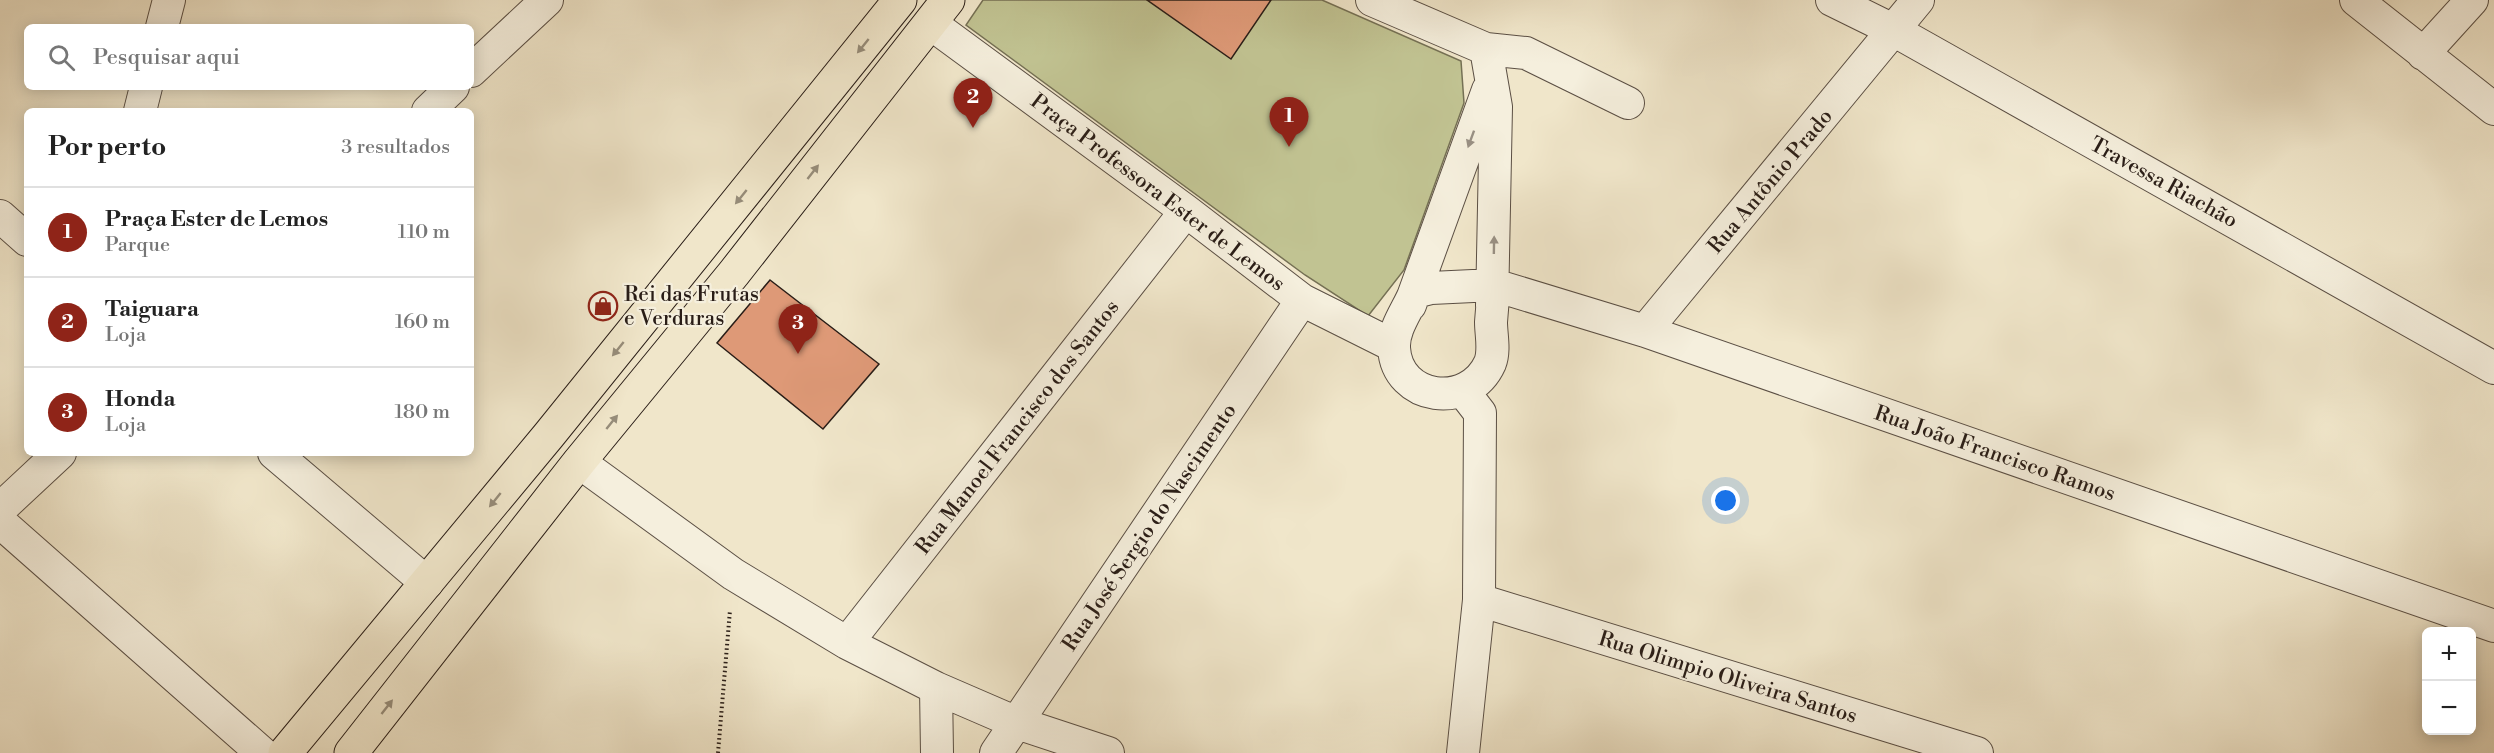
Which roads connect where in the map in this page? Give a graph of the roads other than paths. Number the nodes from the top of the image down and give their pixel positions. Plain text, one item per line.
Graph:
1 (168, 0) edge
2 (547, 0) edge
3 (900, 0) edge
4 (1372, 0) edge
5 (1832, 0) edge
6 (1918, 0) edge
7 (2356, 0) edge
8 (2472, 0) edge
9 (939, 11) edge
10 (163, 24) edge
11 (1895, 31) junction
12 (1486, 49) junction
13 (2423, 54) junction
14 (474, 68) edge
15 (1491, 84) junction
16 (145, 90) edge
17 (450, 90) edge
18 (1628, 103) dead end
19 (141, 108) edge
20 (431, 108) edge
21 (2494, 109) edge
22 (1186, 211) junction
23 (0, 216) edge
24 (24, 237) edge
25 (1494, 285) junction
26 (1302, 300) junction
27 (1411, 302) junction
28 (1644, 331) junction
29 (1394, 346) junction
30 (2494, 368) edge
31 (1463, 391) junction
32 (57, 456) edge
33 (278, 456) edge
34 (579, 462) junction
35 (0, 509) edge
36 (0, 522) edge
37 (427, 583) junction
38 (1479, 600) junction
39 (2494, 626) edge
40 (848, 643) junction
41 (936, 688) junction
42 (1017, 723) junction
43 (262, 753) edge
44 (285, 753) edge
45 (351, 753) edge
46 (937, 753) edge
47 (996, 753) edge
48 (1108, 753) edge
49 (1463, 753) edge
50 (1977, 753) edge

1 - 10 street
2 - 14 street
3 -> 37 main road
4 - 12 street
5 - 11 street, Travessa Riachão
6 - 11 street, Rua Antônio Prado
7 - 13 street
8 - 13 street
9 - 22 street, Praça Professora Ester de Lemos
34 -> 9 main road
11 - 28 street, Rua Antônio Prado
11 - 30 street, Travessa Riachão
12 - 15 street
12 - 18 street
13 - 21 street
25 -> 15 street
15 -> 27 street
16 - 19 street
17 - 20 street
22 - 26 street, Praça Professora Ester de Lemos
22 - 40 street, Rua Manoel Francisco dos Santos
23 - 24 street
25 - 27 street
25 - 28 street, Rua João Francisco Ramos
25 - 31 street
26 - 29 street, Praça Professora Ester de Lemos
26 - 42 street, Rua José Sergio do Nascimento
27 - 29 street
28 - 39 street, Rua João Francisco Ramos
29 - 31 street
31 - 38 street
32 - 35 street
33 - 37 street
34 - 40 street
45 -> 34 main road
36 - 43 street
37 - 44 main road
38 - 49 street
38 - 50 street, Rua Olimpio Oliveira Santos
40 - 41 street
41 - 42 street
41 - 46 street
42 - 47 street, Rua José Sergio do Nascimento
42 - 48 street

